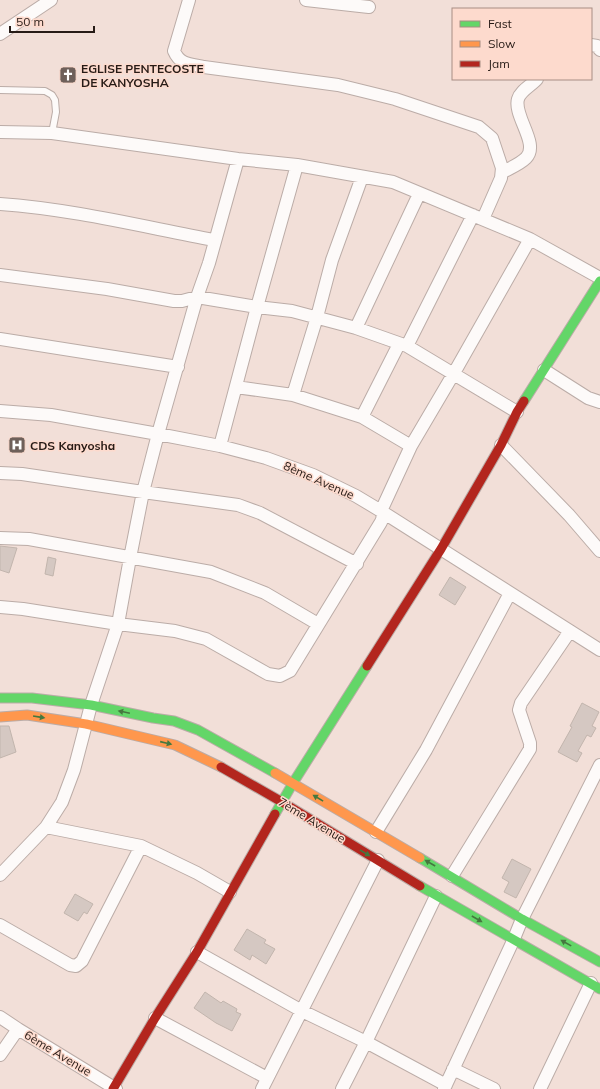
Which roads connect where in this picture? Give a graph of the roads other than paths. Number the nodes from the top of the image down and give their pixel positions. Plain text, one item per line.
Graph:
1 (51, 0) edge
2 (189, 0) edge
3 (306, 0) edge
4 (369, 7) dead end
5 (0, 32) edge
6 (592, 45) edge
7 (600, 50) edge
8 (536, 80) edge
9 (0, 90) edge
10 (0, 132) edge
11 (52, 133) junction
12 (238, 159) junction
13 (297, 165) junction
14 (502, 172) junction
15 (362, 177) junction
16 (419, 194) junction
17 (0, 204) edge
18 (478, 217) junction
19 (530, 239) junction
20 (214, 240) junction
21 (0, 274) edge
22 (600, 278) edge
23 (600, 281) edge
24 (197, 297) junction
25 (257, 307) junction
26 (317, 317) junction
27 (356, 328) junction
28 (0, 339) edge
29 (403, 345) junction
30 (178, 367) junction
31 (544, 370) junction
32 (454, 373) junction
33 (236, 387) junction
34 (293, 395) junction
35 (600, 402) edge
36 (0, 411) edge
37 (517, 412) junction
38 (362, 417) junction
39 (158, 434) junction
40 (502, 445) junction
41 (220, 446) junction
42 (411, 446) junction
43 (0, 473) edge
44 (143, 492) junction
45 (381, 511) junction
46 (0, 538) edge
47 (441, 549) junction
48 (600, 552) edge
49 (130, 558) junction
50 (357, 564) junction
51 (510, 594) junction
52 (0, 607) edge
53 (118, 624) junction
54 (318, 624) junction
55 (570, 630) junction
56 (600, 650) edge
57 (0, 698) edge
58 (91, 706) junction
59 (0, 716) edge
60 (86, 724) junction
61 (600, 765) edge
62 (293, 783) junction
63 (282, 802) junction
64 (46, 827) junction
65 (376, 832) junction
66 (141, 846) junction
67 (378, 860) junction
68 (0, 875) edge
69 (452, 876) junction
70 (230, 892) junction
71 (436, 896) junction
72 (522, 919) junction
73 (0, 925) edge
74 (513, 941) junction
75 (197, 952) junction
76 (600, 962) edge
77 (595, 986) edge
78 (302, 1011) junction
79 (0, 1017) edge
80 (155, 1018) junction
81 (18, 1029) junction
82 (366, 1042) junction
83 (0, 1055) edge
84 (453, 1069) junction
85 (264, 1084) edge
86 (445, 1087) edge
87 (114, 1089) edge
88 (342, 1089) edge
89 (494, 1089) edge
90 (540, 1089) edge

1 - 5 street
2 - 14 street
3 - 4 street
6 - 7 street
8 - 14 street
9 - 11 lane
10 - 11 street
11 - 12 street
12 - 13 street
12 - 20 street
13 - 15 street
13 - 25 street
14 - 18 street
15 - 16 street
15 - 26 street
16 - 18 street
16 - 27 street
17 - 20 street
18 - 19 street
18 - 29 street
19 - 22 street
19 - 32 street
20 - 24 street
21 - 24 street
23 - 31 street
24 - 25 street
24 - 30 street
25 - 26 street
25 - 33 street
26 - 27 street
26 - 34 street
27 - 29 street
28 - 30 street
29 - 32 street
29 - 38 street
30 - 39 street
31 - 35 street
31 - 37 street
32 - 37 street
32 - 42 street
33 - 34 street
33 - 41 street
34 - 38 street
36 - 39 street, 8ème Avenue
37 - 40 street
38 - 42 street
39 - 41 street, 8ème Avenue
39 - 44 street
40 - 47 street
40 - 48 street
41 - 45 street, 8ème Avenue
42 - 45 street
43 - 44 street
44 - 49 street
44 - 50 street
45 - 47 street, 8ème Avenue
45 - 50 street
46 - 49 street
47 - 51 street, 8ème Avenue
47 - 62 street
49 - 53 street
49 - 54 street
50 - 54 street
51 - 55 street, 8ème Avenue
51 - 65 street
52 - 53 street
53 - 54 street
53 - 58 street
55 - 56 street, 8ème Avenue
55 - 69 street
57 - 58 street, 7ème Avenue
58 - 60 street
62 -> 58 street, 7ème Avenue
59 -> 60 street, 7ème Avenue
60 -> 63 street, 7ème Avenue
60 - 64 street
61 - 72 street
62 - 63 street
65 -> 62 street, 7ème Avenue
63 -> 67 street, 7ème Avenue
63 - 70 street
64 - 66 street
64 - 68 street
69 -> 65 street, 7ème Avenue
66 - 70 street
66 - 73 street
67 - 71 street, 7ème Avenue
67 - 78 street
69 - 72 street, 7ème Avenue
70 - 75 street
71 -> 74 street, 7ème Avenue
71 - 82 street
72 - 74 street
76 -> 72 street, 7ème Avenue
74 - 77 street, 7ème Avenue
74 - 84 street
75 - 78 street
75 - 80 street
77 - 90 street
78 - 82 street
78 - 85 street
79 - 81 street, 6ème Avenue
80 - 85 street
80 - 87 street
81 - 83 street
81 - 87 street, 6ème Avenue
82 - 86 street
82 - 88 street
84 - 86 street
84 - 89 street

